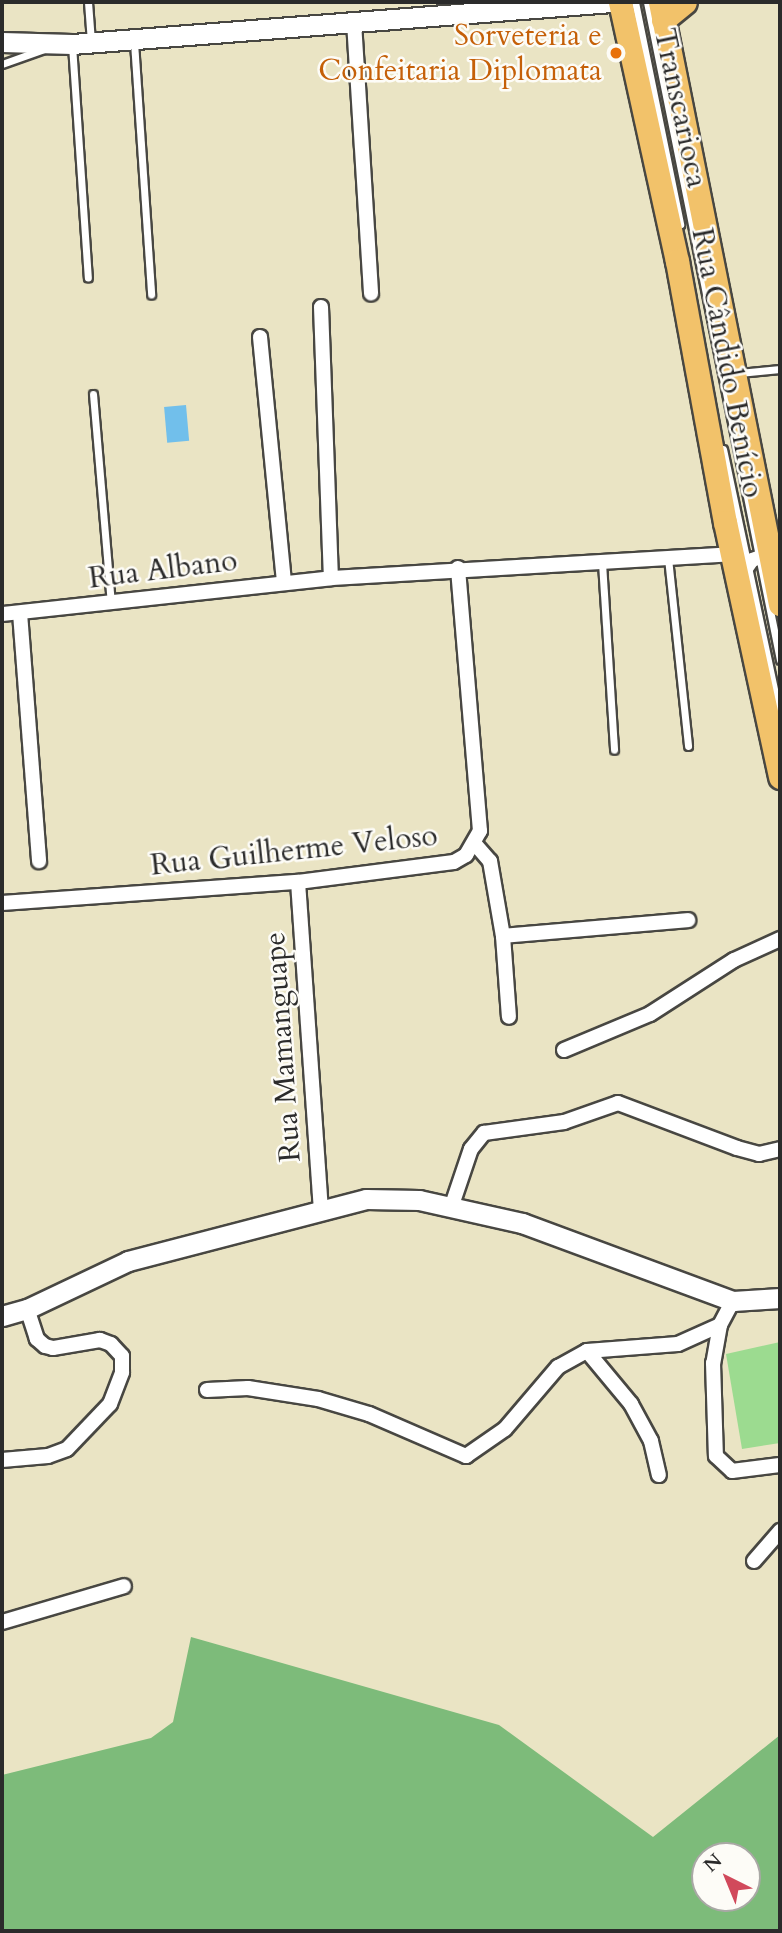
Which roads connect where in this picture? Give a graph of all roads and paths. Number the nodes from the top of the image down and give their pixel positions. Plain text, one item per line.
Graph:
1 (88, 2) edge
2 (612, 2) edge
3 (620, 2) edge
4 (635, 2) edge
5 (647, 2) edge
6 (685, 2) edge
7 (661, 11) edge
8 (354, 22) junction
9 (133, 37) junction
10 (2, 42) edge
11 (73, 44) junction
12 (2, 64) edge
13 (88, 277) dead end
14 (371, 293) dead end
15 (151, 294) dead end
16 (321, 307) dead end
17 (261, 337) dead end
18 (780, 369) edge
19 (735, 374) junction
20 (711, 387) dead end
21 (93, 394) dead end
22 (721, 440) dead end
23 (668, 558) junction
24 (754, 560) edge
25 (602, 563) junction
26 (458, 568) junction
27 (331, 578) junction
28 (284, 583) junction
29 (111, 603) junction
30 (780, 604) edge
31 (20, 613) junction
32 (2, 614) edge
33 (780, 660) edge
34 (780, 718) edge
35 (688, 746) dead end
36 (614, 750) dead end
37 (780, 777) edge
38 (475, 844) junction
39 (39, 861) dead end
40 (298, 882) junction
41 (2, 903) edge
42 (688, 920) dead end
43 (503, 936) junction
44 (780, 939) edge
45 (509, 1017) dead end
46 (564, 1050) dead end
47 (780, 1149) edge
48 (452, 1205) junction
49 (321, 1208) junction
50 (780, 1298) edge
51 (733, 1301) junction
52 (27, 1309) junction
53 (2, 1316) edge
54 (720, 1325) junction
55 (587, 1351) junction
56 (206, 1390) dead end
57 (2, 1460) edge
58 (780, 1465) edge
59 (659, 1475) dead end
60 (780, 1531) edge
61 (754, 1561) dead end
62 (124, 1586) dead end
63 (2, 1622) edge

1 - 11 lane
2 - 8 street
3 - 24 main road, Rua Cândido Benício
4 - 20 lane, Transcarioca
5 - 24 lane, Transcarioca
6 - 7 main road
7 - 19 main road, Rua Cândido Benício
8 - 9 street
8 - 14 street
9 - 11 street
9 - 15 lane
10 - 11 street
11 - 12 lane
11 - 13 lane
16 - 27 street
17 - 28 street
18 - 19 lane
19 - 24 main road, Rua Cândido Benício
21 - 29 lane
22 - 24 lane, Transcarioca
23 - 24 street, Rua Albano
23 - 25 street, Rua Albano
23 - 35 lane
24 - 30 main road, Rua Cândido Benício
24 - 33 lane, Transcarioca
24 - 34 lane, Transcarioca
24 - 37 main road, Rua Cândido Benício
25 - 26 street, Rua Albano
25 - 36 lane
26 - 27 street, Rua Albano
26 - 38 street, Rua Guilherme Veloso
27 - 28 street, Rua Albano
28 - 29 street, Rua Albano
29 - 31 street, Rua Albano
31 - 32 street, Rua Albano
31 - 39 street
38 - 40 street, Rua Guilherme Veloso
38 - 43 street
40 - 41 street, Rua Guilherme Veloso
40 - 49 street, Rua Mamanguape
42 - 43 street
43 - 45 street
44 - 46 street
47 - 48 street
48 - 49 street
48 - 51 street
49 - 52 street
50 - 51 street
51 - 54 street
52 - 53 street
52 - 57 street
54 - 55 street
54 - 58 street
55 - 56 street
55 - 59 street
60 - 61 street
62 - 63 street

